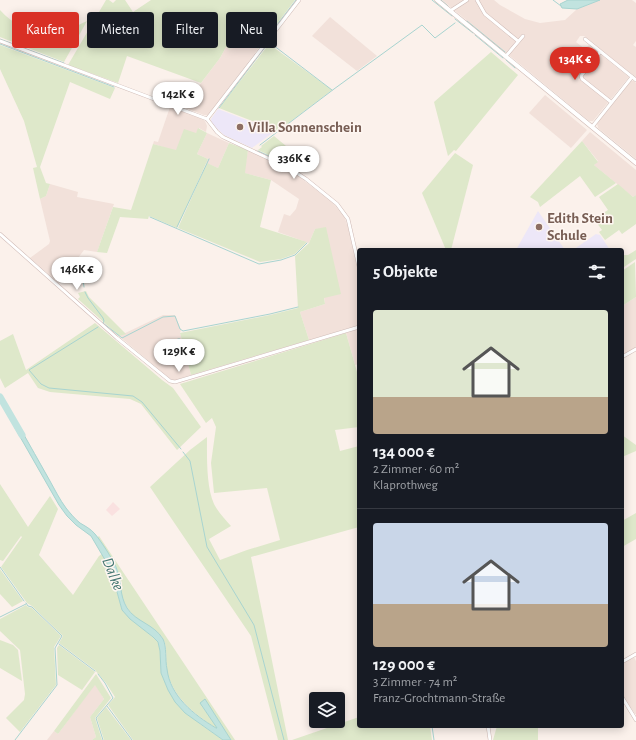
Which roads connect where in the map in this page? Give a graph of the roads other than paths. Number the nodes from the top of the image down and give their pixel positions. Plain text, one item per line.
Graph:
1 (299, 0) edge
2 (437, 0) edge
3 (467, 0) edge
4 (478, 0) edge
5 (450, 11) junction
6 (523, 36) dead end
7 (585, 39) dead end
8 (0, 41) edge
9 (518, 41) junction
10 (600, 52) junction
11 (506, 56) junction
12 (632, 77) junction
13 (636, 80) edge
14 (611, 102) junction
15 (207, 119) junction
16 (592, 127) junction
17 (636, 163) edge
18 (0, 234) edge
19 (357, 258) edge
20 (357, 328) edge
21 (636, 349) edge
22 (624, 356) edge
23 (636, 654) edge
24 (624, 661) edge
25 (624, 700) edge
26 (636, 720) edge
27 (488, 728) edge
28 (490, 740) edge

1 - 15 street
2 - 5 street
3 - 5 street
4 - 9 street
5 - 11 street
6 - 9 street
7 - 10 street
8 - 15 street
9 - 11 street
10 - 12 street
10 - 14 street
11 - 16 street
12 - 13 street
12 - 14 street
14 - 16 street
15 - 19 street
16 - 17 street
18 - 20 street
21 - 22 street
23 - 24 street
25 - 26 street
27 - 28 street

